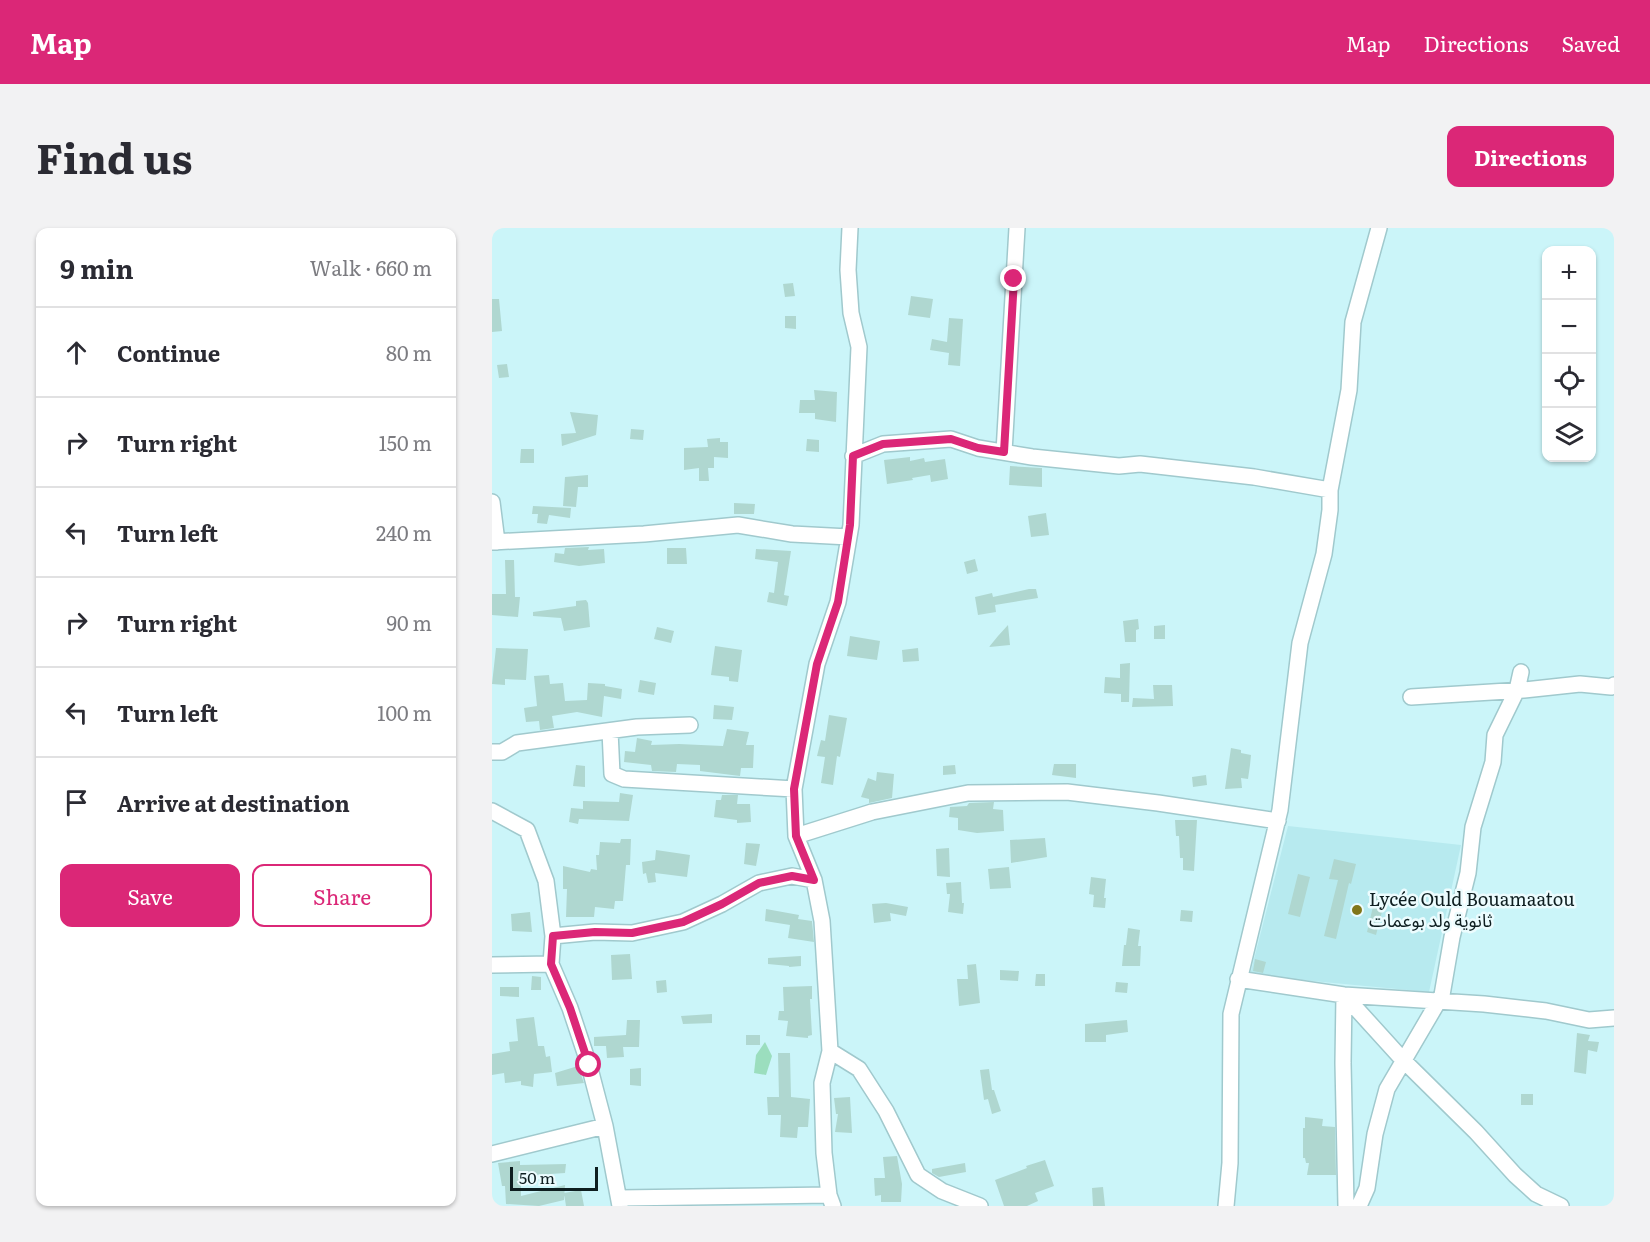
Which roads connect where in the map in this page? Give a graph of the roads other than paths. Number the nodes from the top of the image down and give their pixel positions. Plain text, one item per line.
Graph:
1 (850, 228) edge
2 (1017, 228) edge
3 (1379, 228) edge
4 (1004, 452) junction
5 (853, 456) junction
6 (1330, 490) junction
7 (492, 502) edge
8 (849, 537) junction
9 (494, 542) edge
10 (1521, 672) dead end
11 (1614, 684) edge
12 (1516, 690) junction
13 (1412, 696) dead end
14 (690, 725) dead end
15 (610, 731) junction
16 (492, 752) edge
17 (794, 789) junction
18 (492, 811) edge
19 (1278, 821) junction
20 (796, 836) junction
21 (814, 880) junction
22 (553, 936) junction
23 (551, 964) junction
24 (492, 965) edge
25 (1238, 979) junction
26 (1344, 995) junction
27 (1438, 1000) junction
28 (1614, 1018) edge
29 (830, 1051) junction
30 (1403, 1060) junction
31 (605, 1126) junction
32 (492, 1155) edge
33 (831, 1200) edge
34 (619, 1202) edge
35 (980, 1206) edge
36 (1226, 1206) edge
37 (1346, 1206) edge
38 (1359, 1206) edge
39 (1561, 1206) edge

1 - 5 street
2 - 4 street
3 - 6 street
4 - 5 street
4 - 6 street
5 - 8 street
6 - 19 street
7 - 9 street
8 - 9 street
8 - 17 street
10 - 12 street
11 - 12 street
12 - 13 street
12 - 27 street
14 - 15 street
15 - 16 street
15 - 17 street
17 - 20 street
18 - 22 street
19 - 20 street
19 - 25 street
20 - 21 street
21 - 22 street
21 - 29 street
22 - 23 street
23 - 24 street
23 - 31 street
25 - 26 street
25 - 36 street
26 - 27 street
26 - 30 street
26 - 37 street
27 - 28 street
27 - 30 street
29 - 33 street
29 - 35 street
30 - 38 street
30 - 39 street
31 - 32 street
31 - 34 street
33 - 34 street

